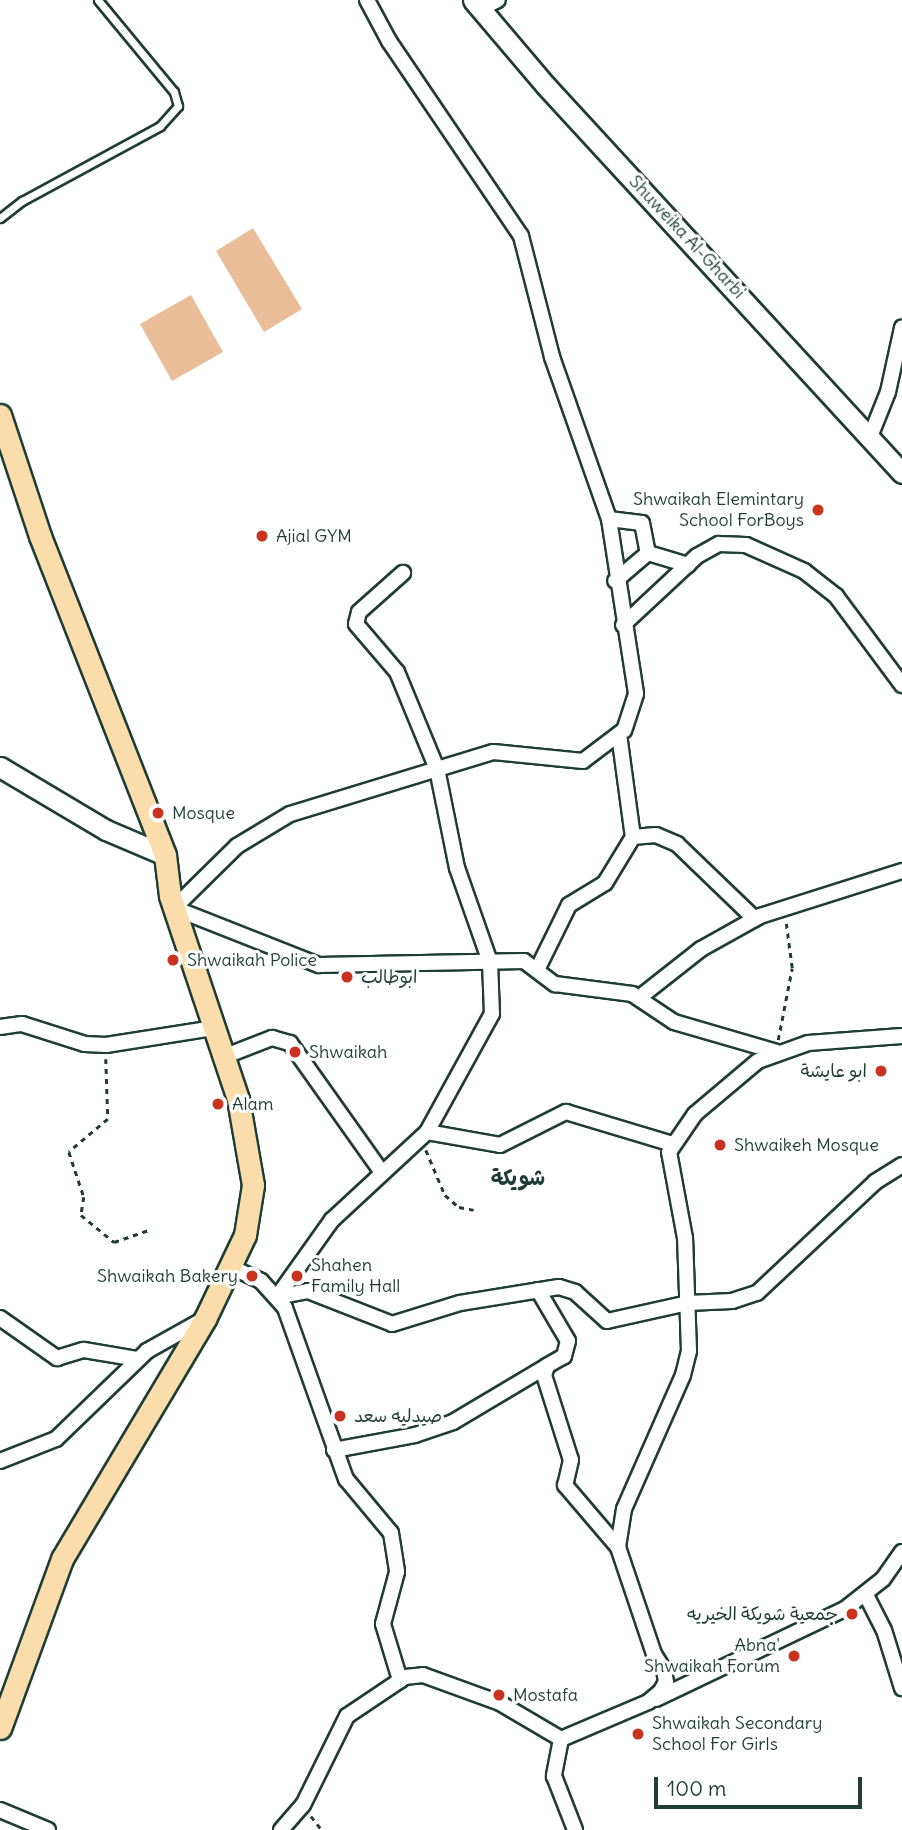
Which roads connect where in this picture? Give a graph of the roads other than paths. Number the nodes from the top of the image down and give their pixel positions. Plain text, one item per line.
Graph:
1 (98, 0) edge
2 (367, 0) edge
3 (498, 0) edge
4 (476, 4) edge
5 (0, 218) edge
6 (902, 328) edge
7 (1, 422) edge
8 (870, 437) junction
9 (902, 473) edge
10 (609, 519) junction
11 (648, 554) junction
12 (688, 565) junction
13 (403, 573) dead end
14 (615, 581) junction
15 (623, 625) junction
16 (902, 685) edge
17 (619, 734) junction
18 (0, 767) edge
19 (437, 769) junction
20 (633, 836) junction
21 (165, 855) junction
22 (902, 872) edge
23 (174, 908) junction
24 (755, 919) junction
25 (490, 962) junction
26 (538, 968) junction
27 (640, 997) junction
28 (0, 1027) edge
29 (213, 1028) junction
30 (902, 1037) edge
31 (777, 1052) junction
32 (223, 1057) junction
33 (424, 1134) junction
34 (673, 1144) junction
35 (902, 1165) edge
36 (381, 1171) junction
37 (231, 1268) junction
38 (538, 1290) junction
39 (277, 1297) junction
40 (688, 1303) junction
41 (0, 1318) edge
42 (205, 1319) junction
43 (138, 1359) junction
44 (547, 1366) junction
45 (334, 1450) junction
46 (0, 1461) edge
47 (618, 1547) junction
48 (902, 1552) edge
49 (866, 1595) junction
50 (898, 1662) edge
51 (400, 1680) junction
52 (902, 1688) edge
53 (648, 1702) junction
54 (0, 1728) edge
55 (561, 1739) junction
56 (0, 1810) edge
57 (48, 1830) edge
58 (281, 1830) edge
59 (575, 1830) edge

1 - 5 lane
2 - 10 street
3 - 4 street
4 - 8 street, Shuweika Al-Gharbi
6 - 8 street
7 - 21 main road
8 - 9 street, Shuweika Al-Gharbi
10 - 11 street
10 - 14 street
11 - 12 street
11 - 14 street
12 - 15 street
12 - 16 street
13 - 19 street
14 - 15 street
15 - 17 street
17 - 19 street
17 - 20 street
18 - 21 street
19 - 23 street
19 - 25 street
20 - 24 street
20 - 26 street
21 - 23 main road
22 - 24 street
23 - 25 street
23 - 29 main road
24 - 27 street
25 - 26 street
25 - 33 street
26 - 27 street
27 - 31 street
28 - 29 street
29 - 32 main road
30 - 31 street
31 - 34 street
32 - 36 street
32 - 37 main road
33 - 34 street
33 - 36 street
34 - 40 street
35 - 40 street
36 - 39 street
37 - 39 street
37 - 42 main road
38 - 39 street
38 - 40 street
38 - 44 street
39 - 45 street
40 - 47 street
41 - 43 street
42 - 43 street
42 - 54 main road
43 - 46 street
44 - 45 street
44 - 47 street
45 - 51 street
47 - 53 street
48 - 49 street
49 - 50 street
49 - 53 street
50 - 52 street
51 - 55 street
51 - 58 street
53 - 55 street
55 - 59 street
56 - 57 street

